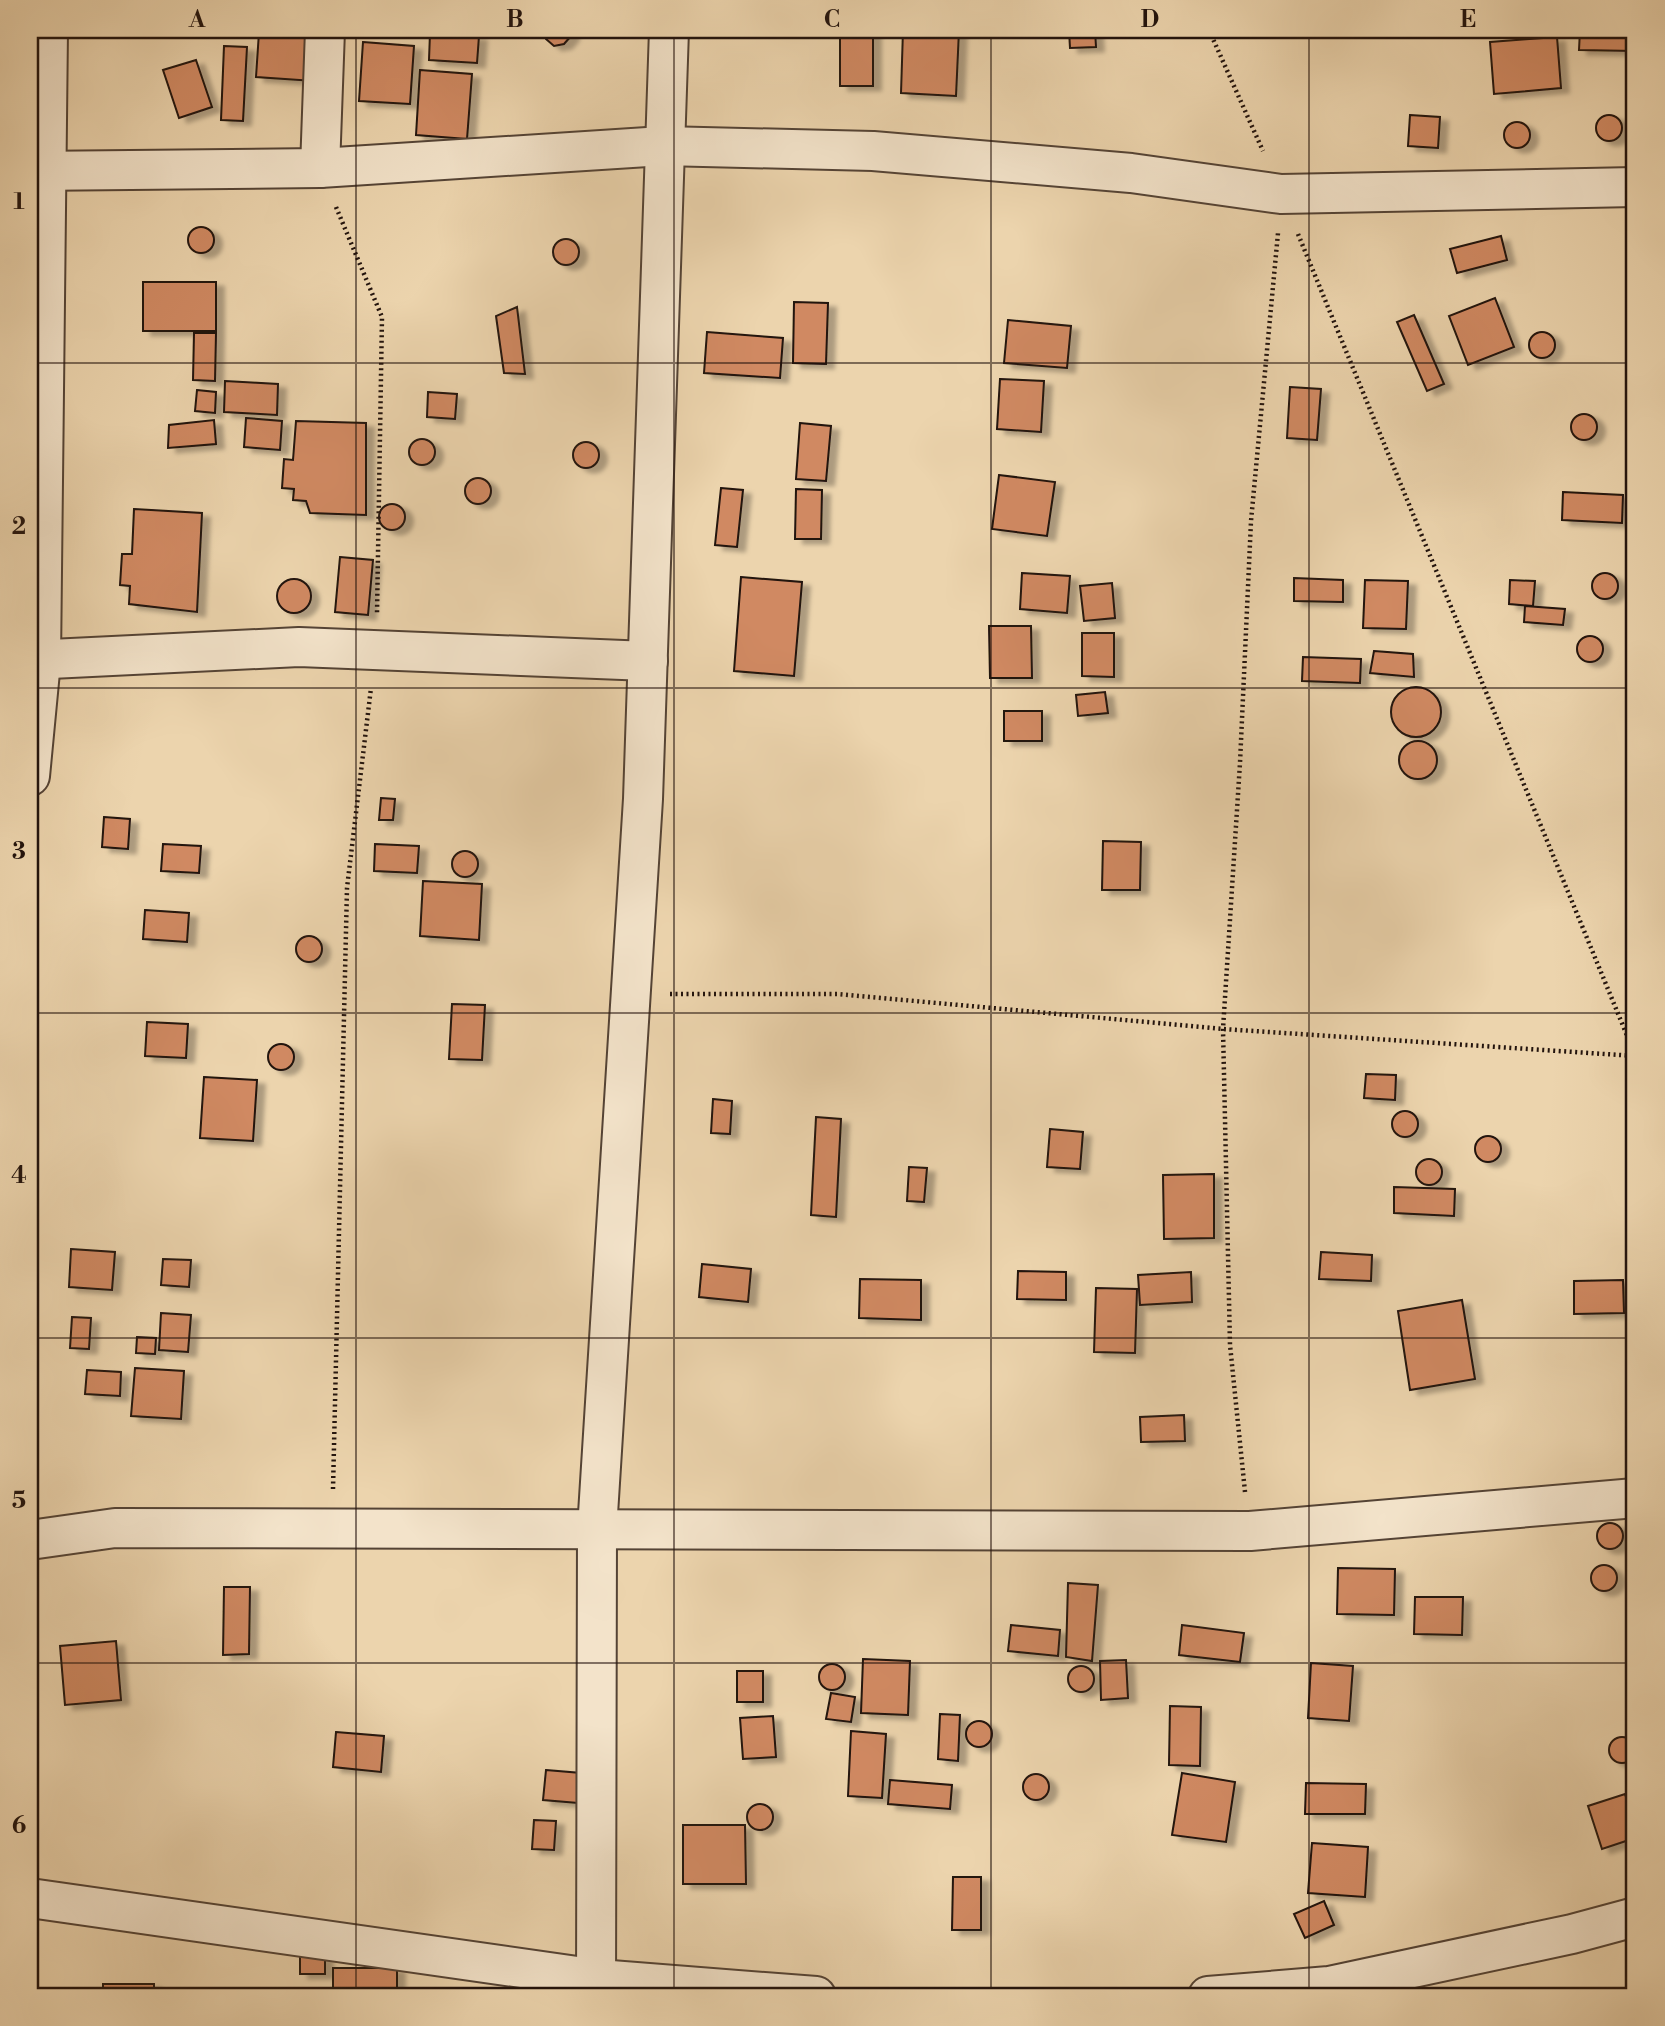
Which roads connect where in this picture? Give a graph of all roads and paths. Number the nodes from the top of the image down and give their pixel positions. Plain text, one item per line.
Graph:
1 (48, 30) edge
2 (325, 30) edge
3 (669, 30) edge
4 (1209, 30) edge
5 (663, 146) junction
6 (320, 168) junction
7 (38, 172) edge
8 (1635, 187) edge
9 (1281, 194) junction
10 (376, 649) junction
11 (35, 660) edge
12 (648, 661) junction
13 (30, 776) edge
14 (630, 994) junction
15 (1223, 1029) junction
16 (1635, 1055) edge
17 (1635, 1498) edge
18 (332, 1529) junction
19 (597, 1530) junction
20 (1250, 1531) junction
21 (30, 1540) edge
22 (30, 1898) edge
23 (1635, 1917) edge
24 (597, 1987) edge
25 (816, 1996) edge
26 (1208, 1996) edge

1 - 7 street
2 - 6 street
3 - 5 street
4 - 9 path
5 - 6 street
5 - 9 street
5 - 12 street
6 - 7 street
6 - 10 path
7 - 11 street
8 - 9 street
9 - 15 path
9 - 16 path
10 - 11 street
10 - 12 street
10 - 18 path
11 - 13 street
12 - 14 street
14 - 15 path
14 - 19 street
15 - 16 path
15 - 20 path
17 - 20 street
18 - 19 street
18 - 21 street
19 - 20 street
19 - 24 street
22 - 24 street
23 - 26 street
24 - 25 street

